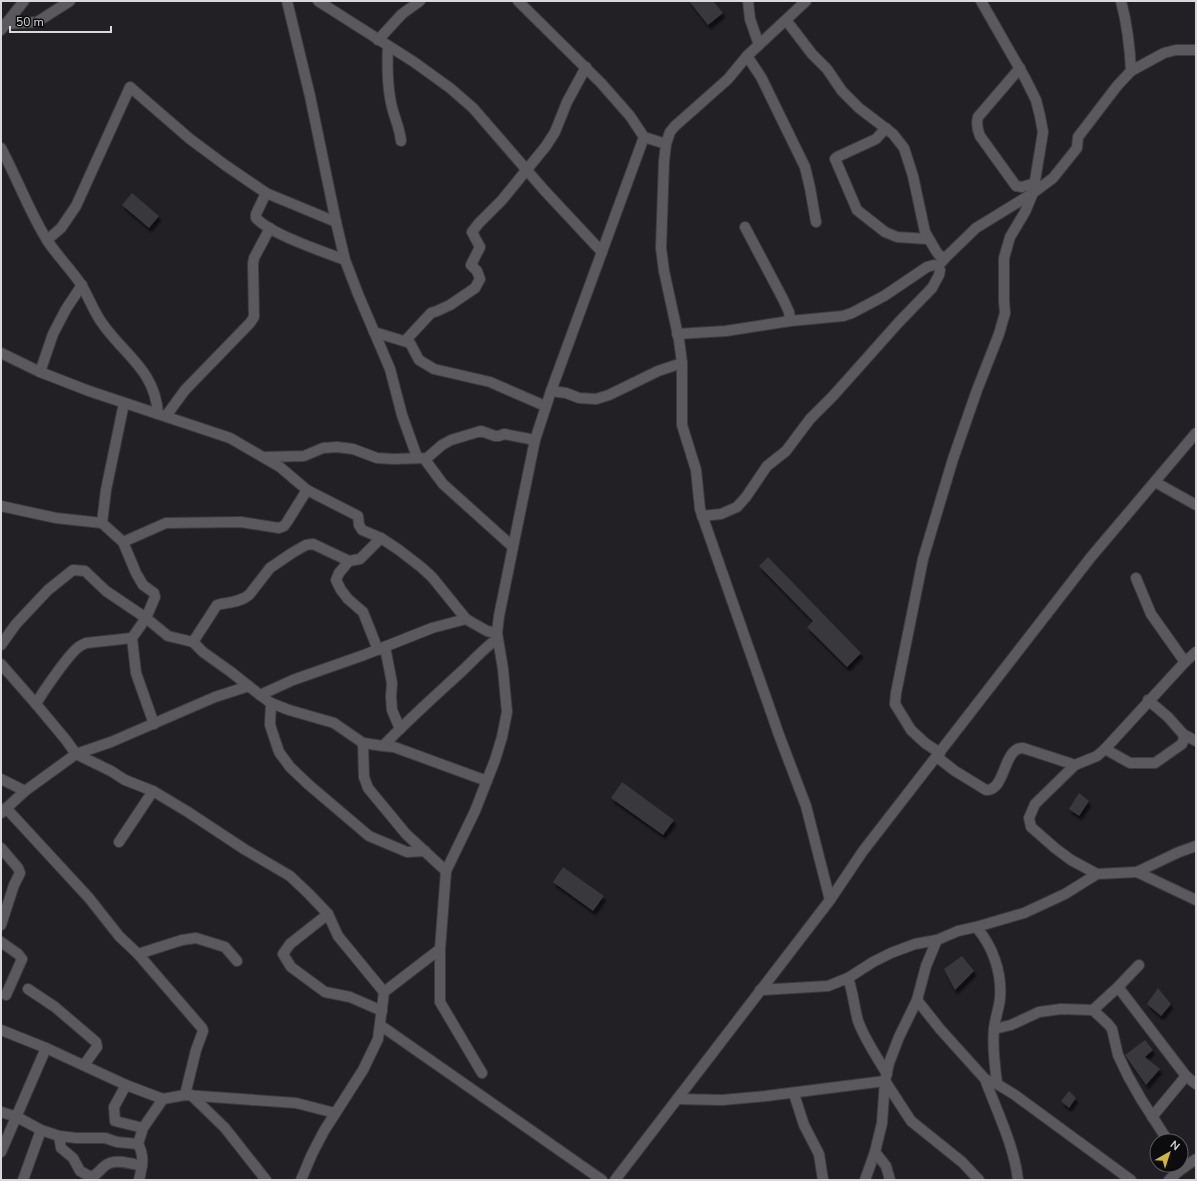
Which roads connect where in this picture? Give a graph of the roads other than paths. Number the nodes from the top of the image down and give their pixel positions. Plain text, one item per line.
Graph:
1 (24, 1) edge
2 (70, 1) edge
3 (287, 1) edge
4 (318, 1) edge
5 (420, 1) edge
6 (518, 1) edge
7 (748, 1) edge
8 (806, 1) edge
9 (980, 1) edge
10 (1121, 1) edge
11 (786, 20) junction
12 (3, 27) edge
13 (378, 40) junction
14 (759, 45) junction
15 (388, 46) junction
16 (1196, 50) edge
17 (747, 56) junction
18 (586, 67) junction
19 (1020, 68) junction
20 (1131, 71) junction
21 (886, 128) junction
22 (644, 137) junction
23 (402, 141) dead end
24 (666, 144) junction
25 (1, 148) edge
26 (527, 170) junction
27 (1034, 188) junction
28 (266, 193) junction
29 (336, 222) junction
30 (816, 222) dead end
31 (270, 228) junction
32 (745, 228) dead end
33 (928, 239) junction
34 (48, 240) junction
35 (602, 252) junction
36 (945, 258) junction
37 (345, 260) junction
38 (938, 266) junction
39 (82, 285) junction
40 (790, 321) junction
41 (374, 332) junction
42 (677, 334) junction
43 (405, 341) junction
44 (1, 353) edge
45 (682, 363) junction
46 (40, 372) junction
47 (551, 391) junction
48 (124, 403) junction
49 (545, 406) junction
50 (162, 415) junction
51 (1196, 433) edge
52 (535, 440) junction
53 (261, 456) junction
54 (422, 458) junction
55 (1155, 482) junction
56 (307, 490) junction
57 (1196, 505) edge
58 (1, 506) edge
59 (702, 516) junction
60 (102, 523) junction
61 (381, 538) junction
62 (123, 542) junction
63 (513, 547) junction
64 (349, 561) junction
65 (1136, 578) dead end
66 (146, 618) junction
67 (466, 619) junction
68 (497, 636) junction
69 (132, 638) junction
70 (193, 642) junction
71 (1, 645) edge
72 (381, 649) junction
73 (1196, 652) edge
74 (1185, 662) junction
75 (1, 664) edge
76 (249, 686) junction
77 (260, 695) junction
78 (1148, 700) junction
79 (271, 703) junction
80 (36, 704) junction
81 (154, 724) junction
82 (400, 729) junction
83 (1183, 734) junction
84 (1196, 741) edge
85 (363, 743) junction
86 (383, 746) junction
87 (1105, 749) junction
88 (76, 754) junction
89 (938, 755) junction
90 (1075, 765) junction
91 (1, 779) edge
92 (487, 781) junction
93 (25, 791) junction
94 (153, 791) junction
95 (4, 810) edge
96 (119, 842) dead end
97 (1196, 846) edge
98 (1, 848) edge
99 (425, 851) junction
100 (446, 871) junction
101 (1137, 872) junction
102 (1097, 874) junction
103 (830, 900) junction
104 (1196, 900) edge
105 (328, 914) junction
106 (1, 925) edge
107 (976, 927) junction
108 (937, 940) junction
109 (1, 942) edge
110 (440, 949) junction
111 (138, 954) junction
112 (237, 961) dead end
113 (1139, 965) dead end
114 (848, 978) junction
115 (1118, 987) junction
116 (28, 989) dead end
117 (760, 990) junction
118 (384, 992) junction
119 (6, 995) dead end
120 (917, 1000) junction
121 (1093, 1010) junction
122 (382, 1011) junction
123 (380, 1025) junction
124 (994, 1029) junction
125 (1, 1030) edge
126 (46, 1048) junction
127 (84, 1065) junction
128 (482, 1073) dead end
129 (1186, 1076) junction
130 (886, 1078) junction
131 (985, 1079) junction
132 (997, 1084) junction
133 (1196, 1084) edge
134 (126, 1085) junction
135 (794, 1094) junction
136 (188, 1095) junction
137 (163, 1099) junction
138 (677, 1099) junction
139 (1, 1112) edge
140 (335, 1113) junction
141 (17, 1117) junction
142 (1152, 1117) junction
143 (143, 1128) junction
144 (41, 1130) junction
145 (1163, 1133) edge
146 (59, 1136) junction
147 (138, 1144) junction
148 (1, 1152) edge
149 (875, 1152) junction
150 (142, 1166) junction
151 (1126, 1178) edge
152 (23, 1180) edge
153 (139, 1180) edge
154 (266, 1180) edge
155 (302, 1180) edge
156 (602, 1180) edge
157 (615, 1180) edge
158 (823, 1180) edge
159 (865, 1180) edge
160 (890, 1180) edge
161 (979, 1180) edge
162 (1018, 1180) edge

1 - 12 street
2 - 12 street
3 - 29 street
4 - 13 street
5 - 13 street
6 - 18 street
7 - 14 street
8 - 11 street
9 - 19 street
10 - 20 street
11 - 14 street
11 - 21 street
13 - 15 street
14 - 17 street
15 - 23 street
15 - 26 street
16 - 20 street
17 - 24 street
17 - 30 street
18 - 22 street
18 - 26 street
19 - 27 street
19 - 27 street
20 - 27 street
21 - 33 street
21 - 33 street
22 - 24 street
22 - 35 street
24 - 42 street
25 - 34 street
26 - 35 street
26 - 43 street
27 - 36 street
27 - 89 street
28 - 29 street
28 - 31 street
28 - 34 street
29 - 37 street
31 - 37 street
31 - 50 street
32 - 40 street
33 - 36 street
34 - 39 street
35 - 47 street
36 - 38 street
37 - 41 street
38 - 40 street
38 - 59 street
39 - 46 street
39 - 50 street
40 - 42 street
41 - 43 street
41 - 54 street
42 - 45 street
43 - 49 street
44 - 46 street
45 - 47 street
45 - 59 street
46 - 48 street
47 - 49 street
48 - 50 street
48 - 60 street
49 - 52 street
50 - 53 street
51 - 55 street
52 - 54 street
52 - 63 street
53 - 54 street
53 - 56 street
54 - 63 street
55 - 57 street
55 - 89 street
56 - 61 street
56 - 62 street
58 - 60 street
59 - 103 street
60 - 62 street
61 - 64 street
61 - 67 street
62 - 66 street
63 - 68 street
64 - 70 street
64 - 72 street
65 - 74 street
66 - 69 street
66 - 70 street
66 - 71 street
67 - 68 street
67 - 72 street
68 - 82 street
68 - 92 street
69 - 80 street
69 - 81 street
70 - 76 street
72 - 77 street
72 - 82 street
73 - 74 street
74 - 78 street
75 - 80 street
76 - 77 street
76 - 81 street
77 - 79 street
78 - 83 street
78 - 87 street
79 - 85 street
79 - 99 street
80 - 88 street
81 - 88 street
82 - 86 street
83 - 84 street
83 - 87 street
85 - 86 street
85 - 99 street
86 - 92 street
87 - 90 street
88 - 93 street
88 - 94 street
89 - 90 street
89 - 103 street
90 - 102 street
91 - 93 street
92 - 100 street
93 - 95 street
94 - 96 street
94 - 105 street
95 - 111 street
97 - 101 street
98 - 106 street
99 - 100 street
100 - 110 street
101 - 102 street
101 - 104 street
102 - 107 street
103 - 117 street
105 - 118 street
105 - 122 street
107 - 108 street
107 - 124 street
108 - 114 street
108 - 120 street
109 - 119 street
110 - 118 street
110 - 128 street
111 - 112 street
111 - 136 street
113 - 115 street
114 - 117 street
114 - 130 street
115 - 121 street
115 - 129 street
116 - 127 street
117 - 138 street
118 - 122 street
120 - 130 street
120 - 131 street
121 - 124 street
121 - 142 street
122 - 123 street
123 - 140 street
123 - 156 street
124 - 132 street
125 - 126 street
126 - 127 street
126 - 141 street
127 - 134 street
129 - 133 street
129 - 142 street
130 - 135 street
130 - 149 street
130 - 161 street
131 - 132 street
131 - 162 street
132 - 151 street
134 - 137 street
134 - 143 street
135 - 138 street
135 - 158 street
136 - 137 street
136 - 140 street
136 - 154 street
137 - 143 street
138 - 157 street
139 - 141 street
140 - 155 street
141 - 144 street
141 - 148 street
142 - 145 street
143 - 147 street
144 - 146 street
144 - 152 street
146 - 147 street
146 - 150 street
147 - 150 street
149 - 159 street
149 - 160 street
150 - 153 street

